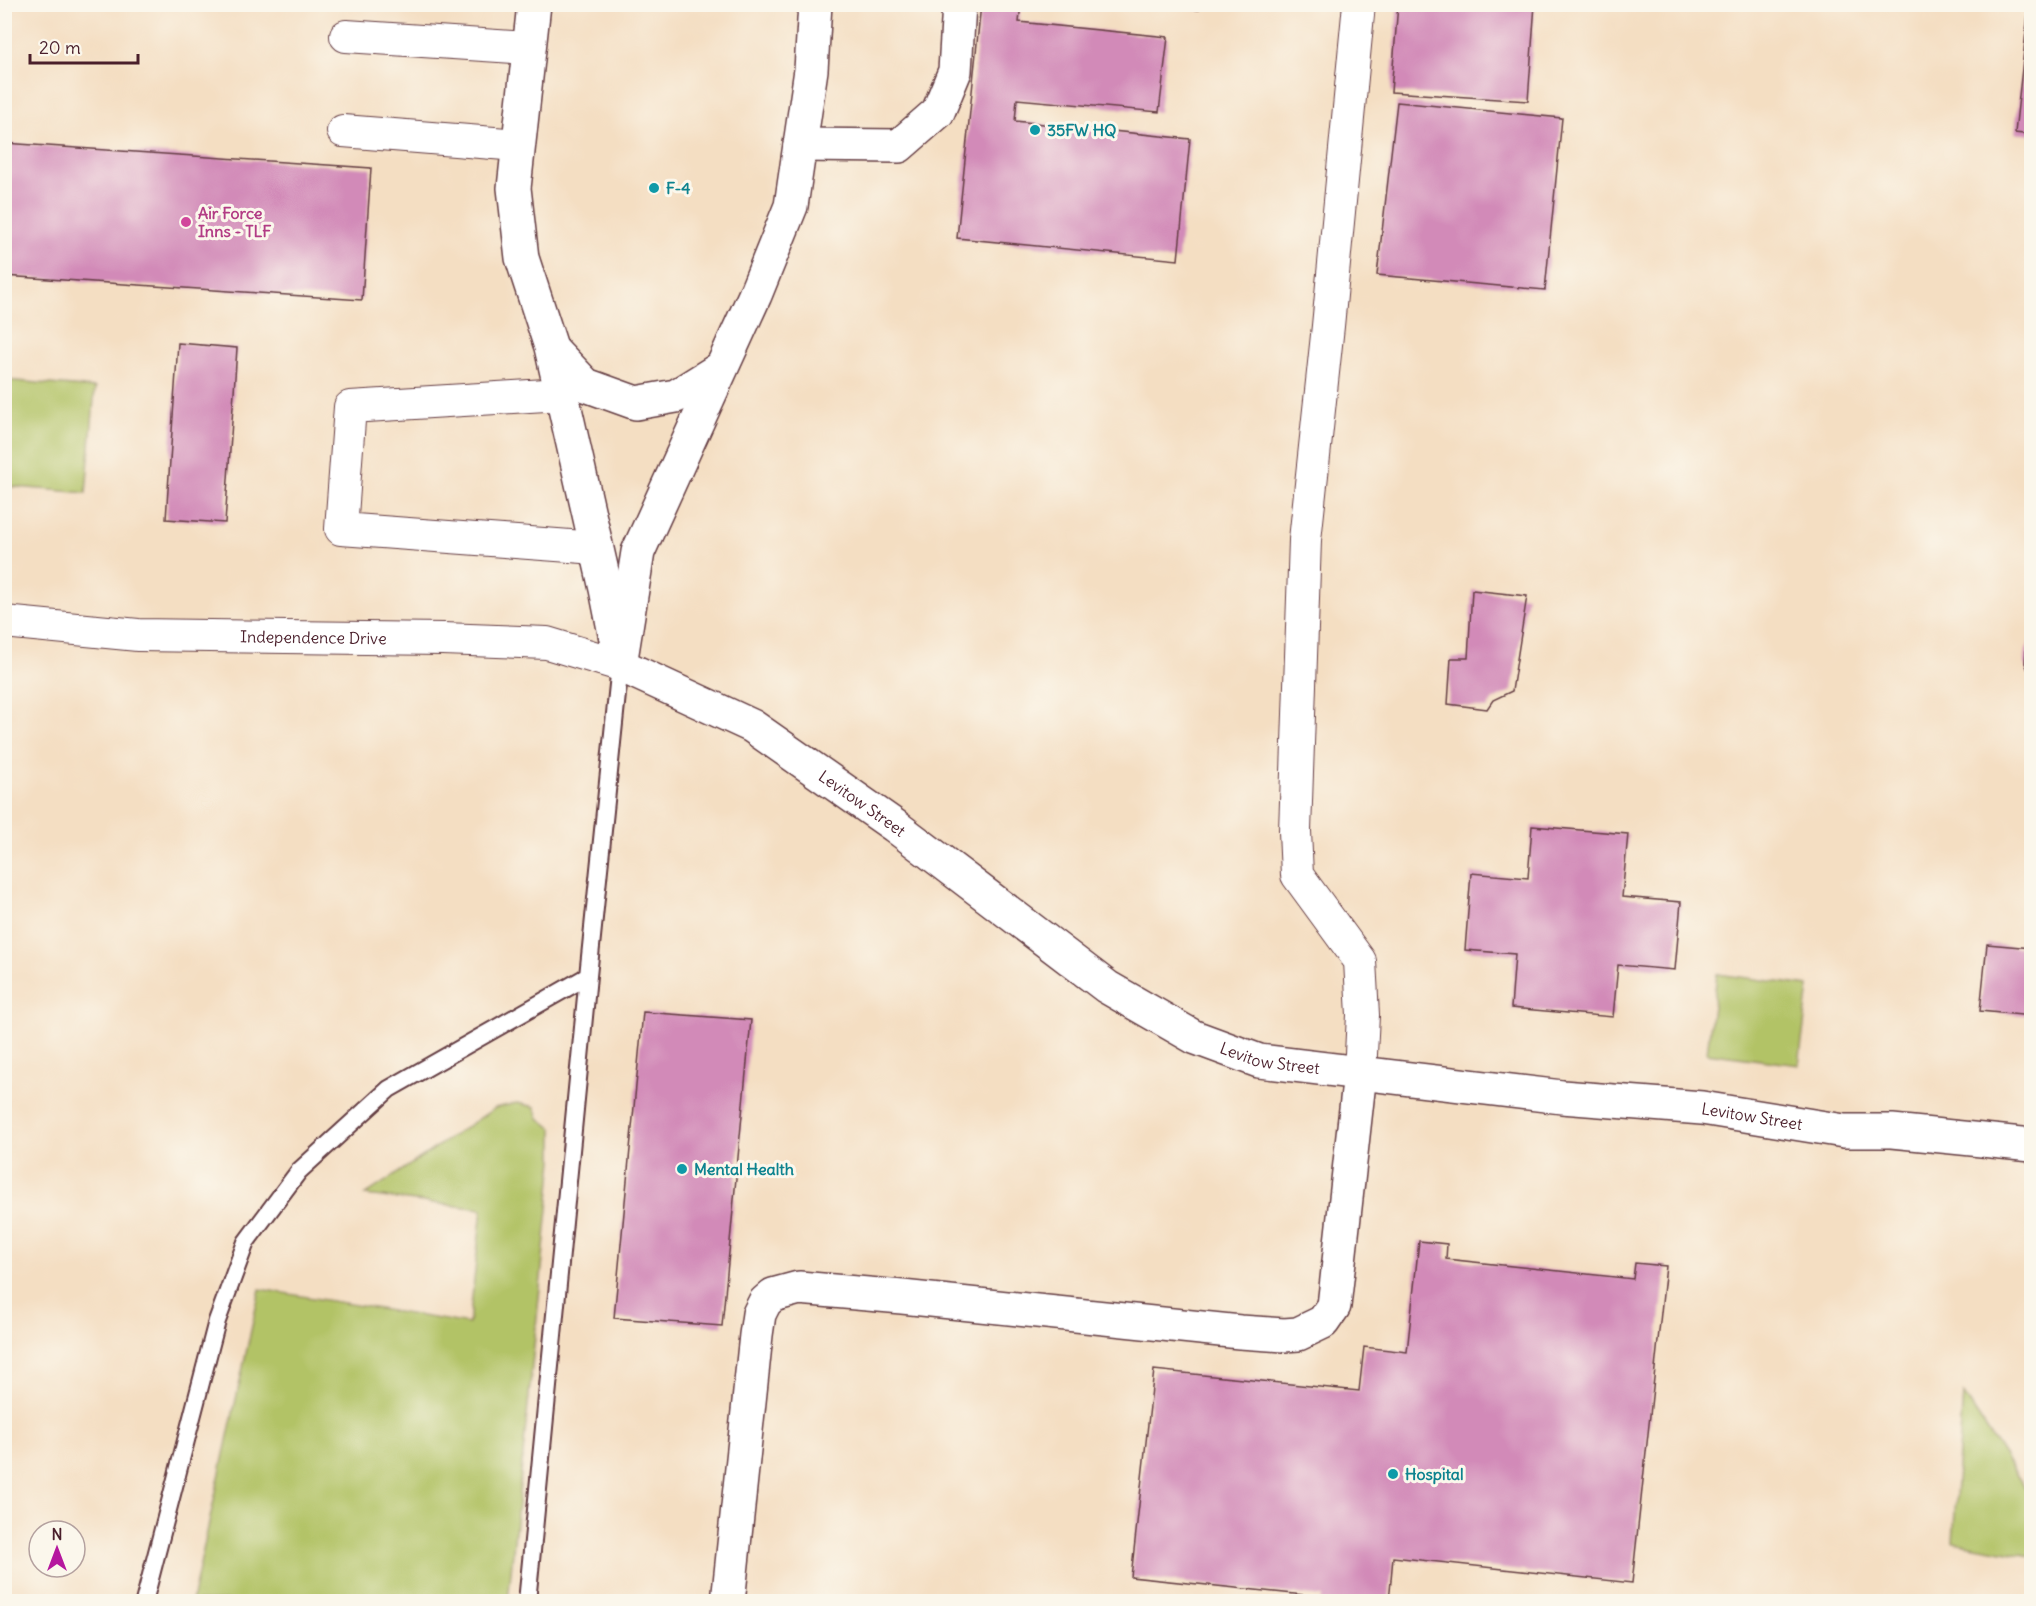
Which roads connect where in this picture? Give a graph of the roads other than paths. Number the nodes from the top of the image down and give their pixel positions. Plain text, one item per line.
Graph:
1 (534, 4) edge
2 (815, 4) edge
3 (959, 4) edge
4 (1359, 4) edge
5 (346, 36) dead end
6 (529, 48) junction
7 (343, 131) dead end
8 (518, 146) junction
9 (800, 146) junction
10 (551, 347) junction
11 (721, 368) junction
12 (562, 394) junction
13 (597, 548) junction
14 (4, 622) edge
15 (620, 665) junction
16 (588, 975) junction
17 (1360, 1073) junction
18 (2031, 1145) edge
19 (144, 1602) edge
20 (527, 1602) edge
21 (728, 1602) edge

1 - 6 street
2 - 9 street
3 - 9 street
4 - 17 street
5 - 6 street
6 - 8 street
7 - 8 street
8 - 10 street
9 - 11 street
10 - 11 street
10 - 12 street
11 - 15 street
12 - 13 street
12 - 13 street
13 - 15 street
14 - 15 street, Independence Drive
15 - 16 lane
15 - 17 street, Levitow Street
16 - 19 lane
16 - 20 lane
17 - 18 street, Levitow Street
17 - 21 street

